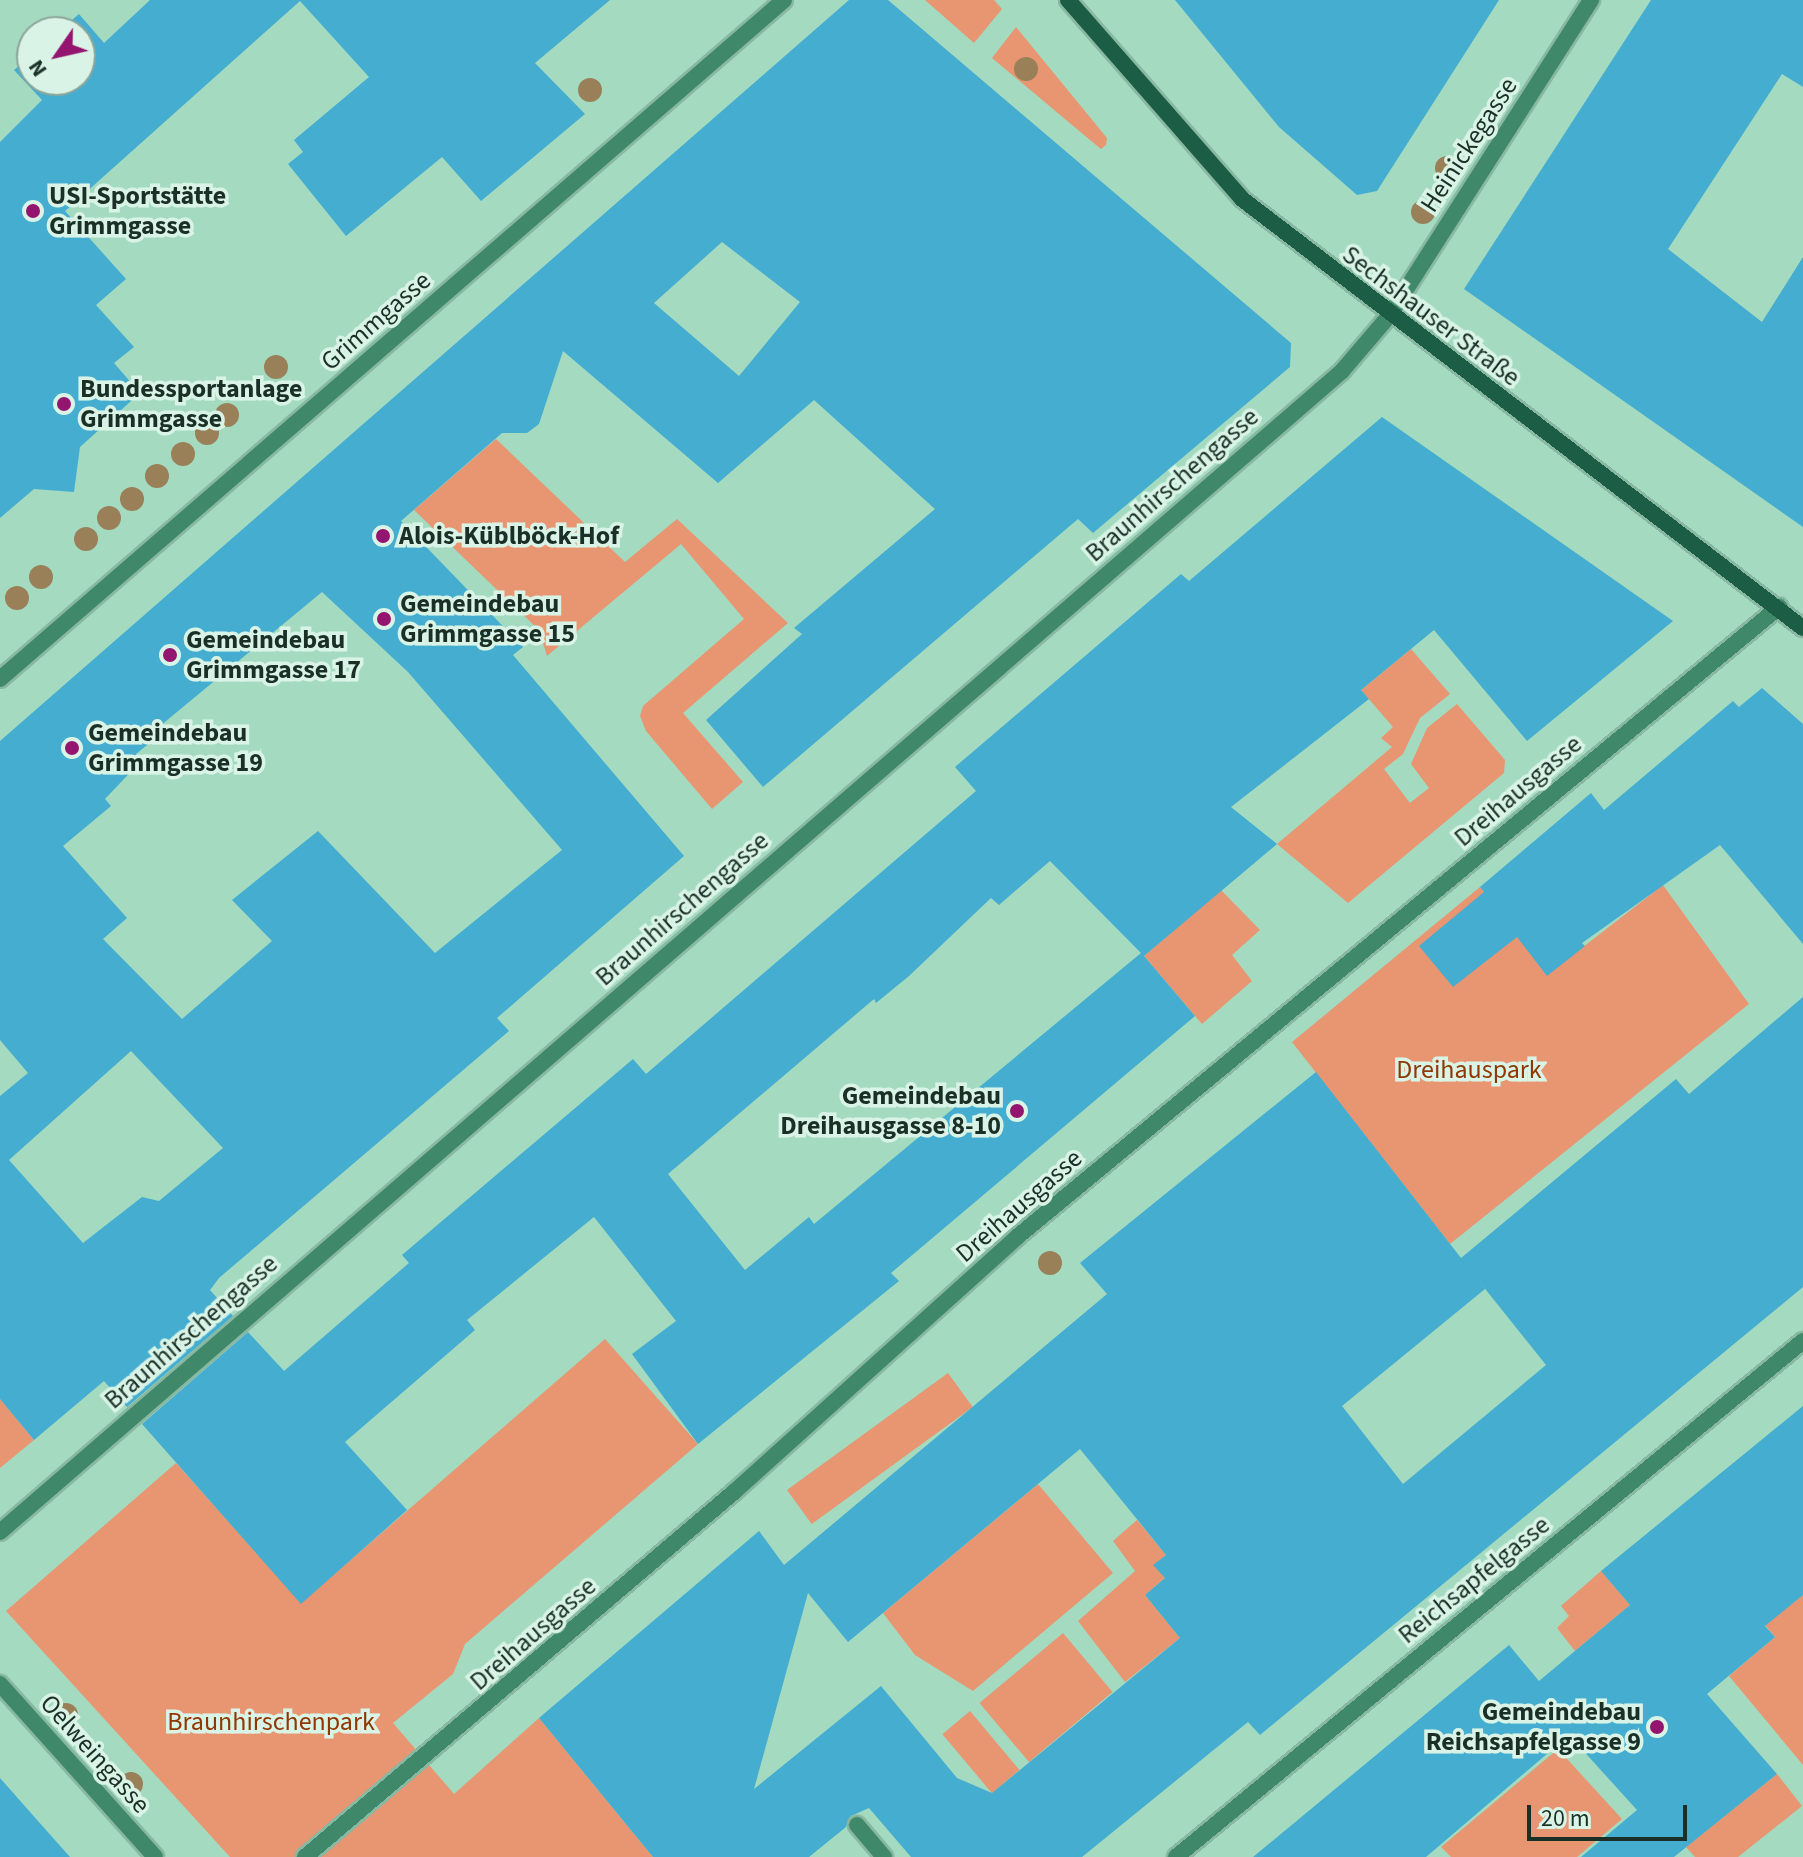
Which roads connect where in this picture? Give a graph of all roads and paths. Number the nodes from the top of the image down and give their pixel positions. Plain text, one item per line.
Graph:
1 (784, 0) edge
2 (1068, 0) edge
3 (1591, 0) edge
4 (1389, 316) junction
5 (1779, 607) junction
6 (1803, 628) edge
7 (0, 679) edge
8 (1803, 1341) edge
9 (0, 1532) edge
10 (0, 1684) edge
11 (857, 1825) dead end
12 (155, 1857) edge
13 (305, 1857) edge
14 (884, 1857) edge
15 (1176, 1857) edge

1 - 7 street, Grimmgasse
2 - 4 street, Sechshauser Straße
3 - 4 street, Heinickegasse
4 - 5 street, Sechshauser Straße
4 - 9 street, Braunhirschengasse
5 - 6 street, Sechshauser Straße
5 - 13 street, Dreihausgasse
8 - 15 street, Reichsapfelgasse
10 - 12 street, Oelweingasse
11 - 14 street

